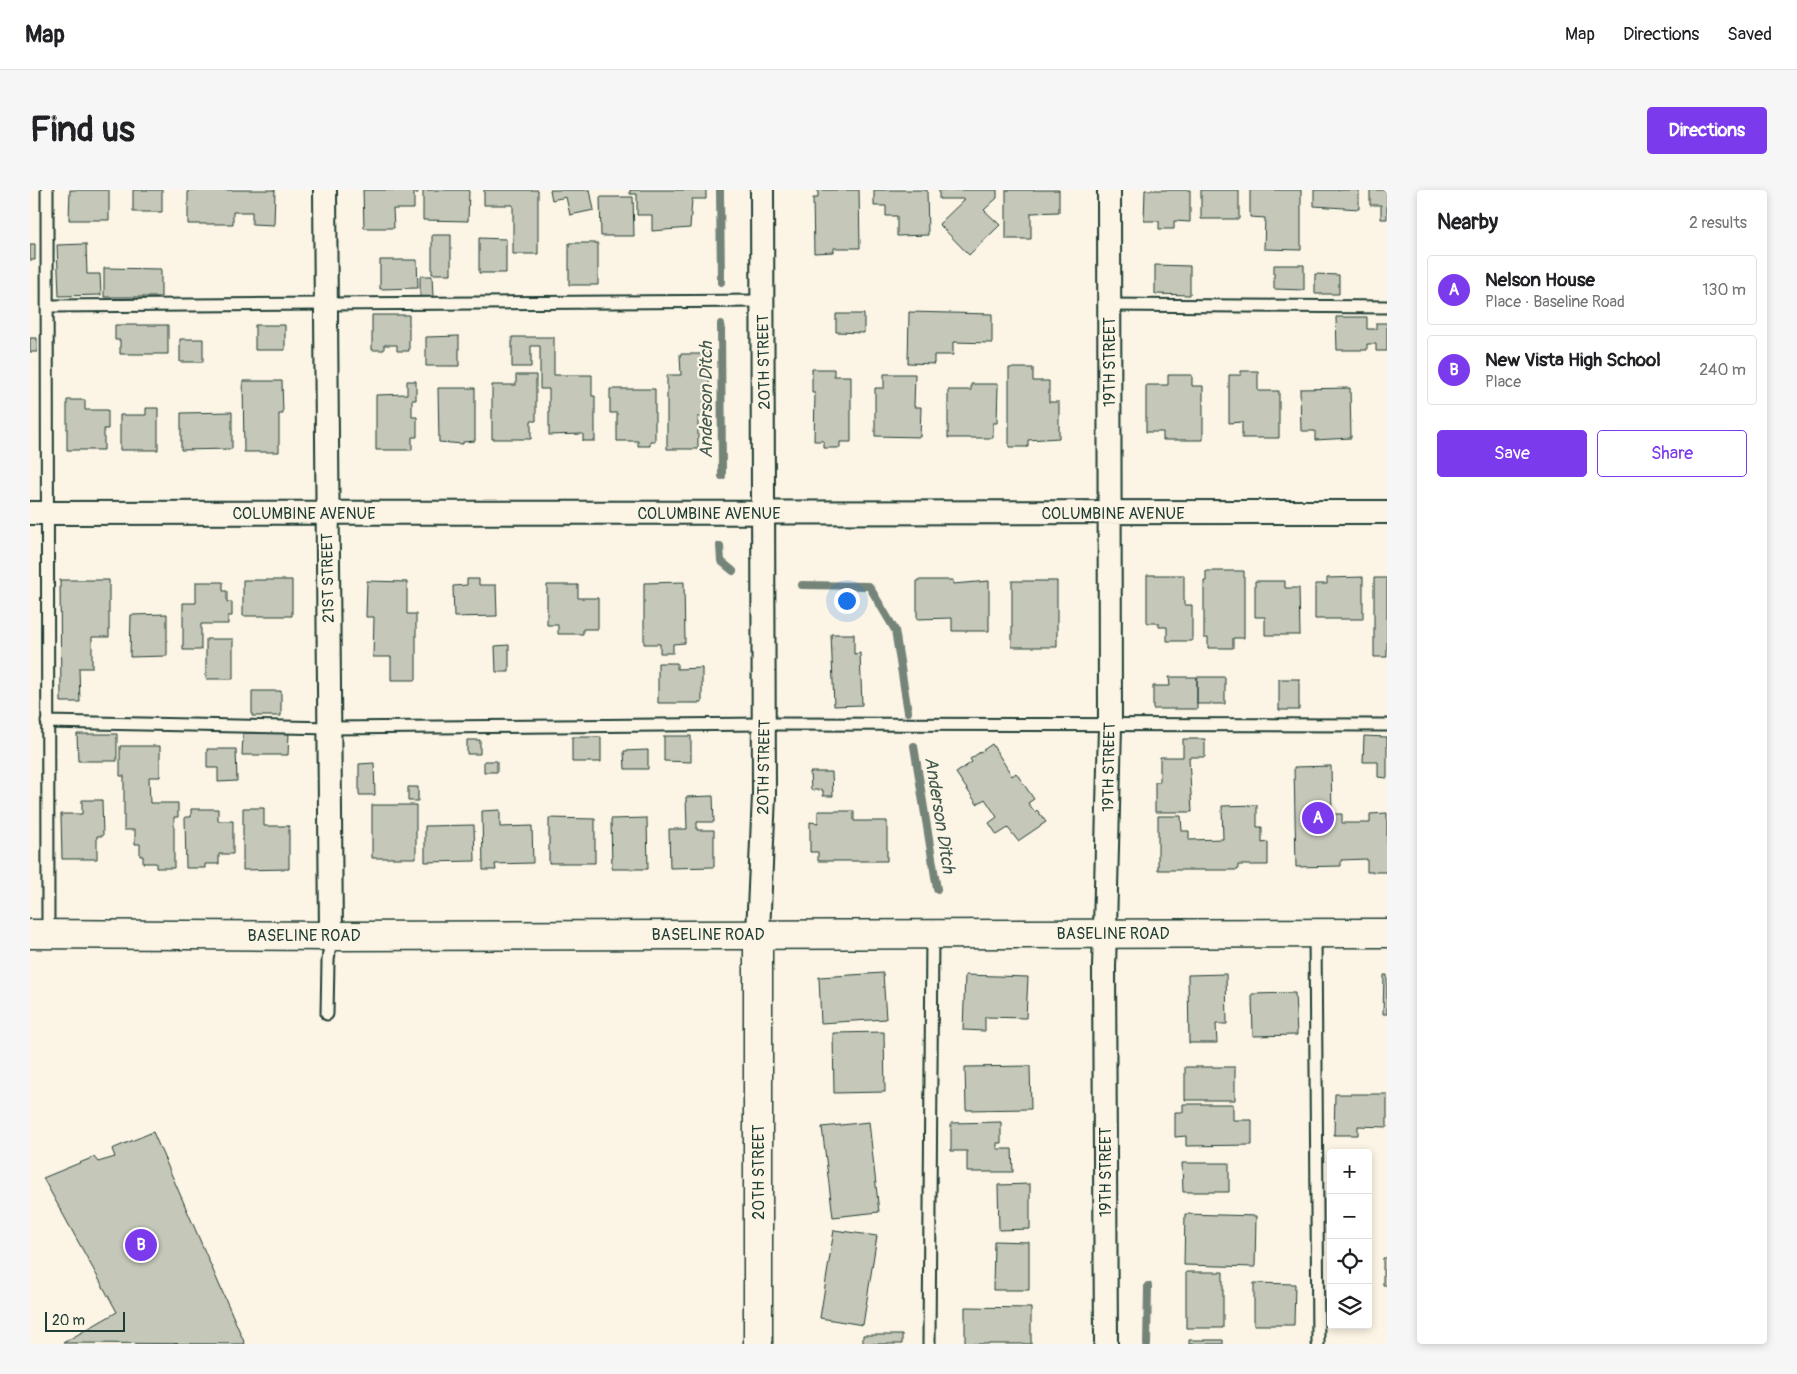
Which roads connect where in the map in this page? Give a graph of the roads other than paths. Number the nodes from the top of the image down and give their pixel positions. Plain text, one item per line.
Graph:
1 (47, 190) edge
2 (324, 190) edge
3 (762, 190) edge
4 (1109, 190) edge
5 (762, 301) junction
6 (325, 303) junction
7 (1109, 305) junction
8 (48, 306) junction
9 (1387, 306) edge
10 (1387, 512) edge
11 (39, 513) edge
12 (326, 513) junction
13 (765, 513) junction
14 (1110, 513) junction
15 (47, 722) junction
16 (764, 724) junction
17 (1387, 725) edge
18 (1110, 726) junction
19 (331, 728) junction
20 (1104, 933) junction
21 (1314, 933) junction
22 (1387, 933) edge
23 (39, 934) edge
24 (758, 934) junction
25 (932, 934) junction
26 (331, 936) junction
27 (327, 1014) dead end
28 (758, 1344) edge
29 (929, 1344) edge
30 (1106, 1344) edge
31 (1318, 1344) edge

1 - 8 lane
2 - 6 street, 21ST STREET
3 - 5 street, 20TH STREET
4 - 7 street, 19TH STREET
5 - 6 lane
5 - 13 street, 20TH STREET
6 - 8 lane
6 - 12 street, 21ST STREET
7 - 9 lane
7 - 14 street, 19TH STREET
8 - 11 lane
10 - 14 street, COLUMBINE AVENUE
11 - 12 street, COLUMBINE AVENUE
11 - 15 lane
12 - 13 street, COLUMBINE AVENUE
12 - 19 street, 21ST STREET
13 - 14 street, COLUMBINE AVENUE
13 - 16 street, 20TH STREET
14 - 18 street, 19TH STREET
15 - 19 lane
15 - 23 lane
16 - 18 lane
16 - 19 lane
16 - 24 street, 20TH STREET
17 - 18 lane
18 - 20 street, 19TH STREET
19 - 26 street, 21ST STREET
20 - 21 street, BASELINE ROAD
20 - 25 street, BASELINE ROAD
20 - 30 street, 19TH STREET
21 - 22 street, BASELINE ROAD
21 - 31 lane
23 - 26 street, BASELINE ROAD
24 - 25 street, BASELINE ROAD
24 - 26 street, BASELINE ROAD
24 - 28 street, 20TH STREET
25 - 29 lane
26 - 27 lane

